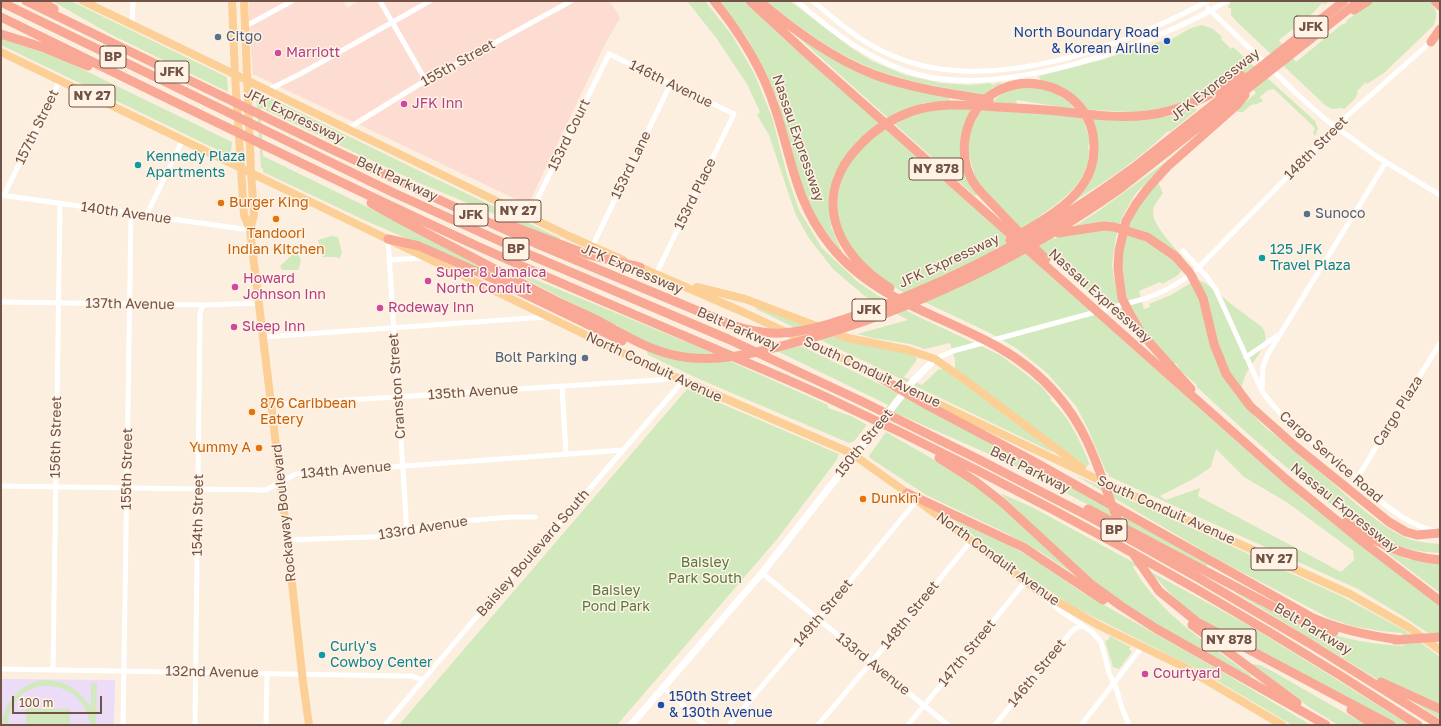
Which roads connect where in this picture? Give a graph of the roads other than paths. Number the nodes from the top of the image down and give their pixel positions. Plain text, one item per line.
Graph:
1 (26, 1) edge
2 (40, 1) edge
3 (82, 1) edge
4 (133, 1) edge
5 (232, 1) edge
6 (244, 1) edge
7 (292, 1) edge
8 (380, 1) edge
9 (430, 1) edge
10 (571, 1) edge
11 (714, 1) edge
12 (750, 1) edge
13 (759, 1) edge
14 (797, 1) edge
15 (814, 1) edge
16 (1227, 1) edge
17 (1359, 1) edge
18 (1368, 1) edge
19 (1436, 1) edge
20 (1, 2) edge
21 (1206, 2) edge
22 (1342, 3) edge
23 (1440, 5) edge
24 (1210, 10) junction
25 (1, 17) edge
26 (392, 23) junction
27 (132, 25) junction
28 (244, 27) junction
29 (1440, 28) edge
30 (1323, 30) junction
31 (1, 34) edge
32 (1440, 34) edge
33 (1431, 42) junction
34 (118, 46) junction
35 (1, 52) edge
36 (1285, 52) junction
37 (609, 54) joint
38 (235, 75) junction
39 (1248, 79) junction
40 (60, 80) junction
41 (247, 80) junction
42 (426, 81) junction
43 (671, 83) junction
44 (268, 90) junction
45 (1015, 106) junction
46 (193, 111) junction
47 (734, 114) joint
48 (1336, 127) junction
49 (347, 129) junction
50 (183, 140) junction
51 (1386, 162) junction
52 (241, 168) junction
53 (251, 172) junction
54 (320, 172) junction
55 (416, 189) junction
56 (2, 195) edge
57 (1440, 195) edge
58 (60, 203) junction
59 (131, 214) junction
60 (146, 216) junction
61 (529, 216) junction
62 (1045, 229) junction
63 (250, 230) junction
64 (388, 239) junction
65 (592, 247) junction
66 (1183, 251) dead end
67 (428, 258) junction
68 (389, 260) junction
69 (640, 267) junction
70 (1198, 268) junction
71 (656, 274) junction
72 (675, 282) junction
73 (1, 302) edge
74 (58, 303) junction
75 (259, 303) junction
76 (129, 304) junction
77 (203, 305) junction
78 (557, 305) junction
79 (549, 317) junction
80 (940, 319) junction
81 (393, 329) junction
82 (1279, 334) junction
83 (1124, 336) junction
84 (263, 337) junction
85 (1440, 343) edge
86 (1246, 357) junction
87 (935, 360) junction
88 (874, 374) junction
89 (675, 378) junction
90 (683, 381) junction
91 (562, 386) junction
92 (1262, 391) junction
93 (398, 397) junction
94 (272, 405) junction
95 (1214, 416) junction
96 (899, 432) junction
97 (623, 450) junction
98 (566, 454) junction
99 (854, 456) junction
100 (402, 465) junction
101 (1015, 477) junction
102 (1357, 478) junction
103 (281, 481) junction
104 (1101, 481) junction
105 (1, 486) edge
106 (55, 486) junction
107 (127, 487) junction
108 (198, 488) junction
109 (907, 493) junction
110 (1304, 495) junction
111 (917, 500) junction
112 (535, 517) dead end
113 (407, 533) junction
114 (1440, 533) edge
115 (287, 540) junction
116 (971, 541) junction
117 (1440, 560) edge
118 (762, 573) junction
119 (1025, 582) junction
120 (1037, 590) junction
121 (1159, 591) junction
122 (1440, 601) edge
123 (818, 620) junction
124 (1082, 626) junction
125 (1155, 628) junction
126 (1440, 637) edge
127 (1401, 640) junction
128 (1142, 647) junction
129 (1440, 650) edge
130 (871, 663) junction
131 (1350, 668) junction
132 (1, 669) edge
133 (53, 670) junction
134 (124, 671) junction
135 (195, 672) junction
136 (267, 673) junction
137 (302, 673) junction
138 (423, 680) junction
139 (1306, 681) junction
140 (1114, 683) junction
141 (664, 688) junction
142 (924, 706) junction
143 (1440, 709) edge
144 (123, 725) edge
145 (194, 725) edge
146 (266, 725) edge
147 (309, 725) edge
148 (385, 725) edge
149 (631, 725) edge
150 (705, 725) edge
151 (728, 725) edge
152 (818, 725) edge
153 (908, 725) edge
154 (948, 725) edge
155 (995, 725) edge
156 (1081, 725) edge
157 (1129, 725) edge
158 (1282, 725) edge
159 (1326, 725) edge
160 (1329, 725) edge
161 (1374, 725) edge
162 (1391, 725) edge
163 (1418, 725) edge
164 (1440, 725) edge

1 - 34 highway
2 - 34 highway
3 - 27 main road, South Conduit Avenue / NY 27
4 - 27 street
5 - 38 main road, Rockaway Boulevard
6 - 28 main road, Rockaway Boulevard
7 - 28 street
8 - 26 street
9 - 26 street
10 - 42 street, 155th Street
11 - 80 highway, Nassau Expressway / NY 878
12 - 83 highway, Nassau Expressway / NY 878
13 - 45 highway
14 - 24 street
15 - 21 street
16 - 24 street
17 - 30 highway, JFK Expressway / JFK
18 - 30 highway
19 - 23 highway
20 - 101 highway, Belt Parkway / BP
21 - 24 street
22 - 36 highway, JFK Expressway / JFK
24 - 48 street
25 - 46 highway, Belt Parkway / BP
26 - 42 street
26 - 44 street
27 - 38 main road, South Conduit Avenue / NY 27
28 - 41 main road, Rockaway Boulevard
29 - 33 highway
30 - 36 highway, JFK Expressway / JFK
31 - 46 highway
32 - 33 street, 148th Street
33 - 48 street, 148th Street
34 - 55 highway, JFK Expressway / JFK
35 - 40 main road, North Conduit Avenue / NY 27
36 - 39 highway
36 - 39 highway, JFK Expressway / JFK
37 - 43 street, 146th Avenue
37 - 61 street, 153rd Court
38 - 41 main road, South Conduit Avenue / NY 27
38 - 52 main road, Rockaway Boulevard
39 - 45 highway
39 - 62 highway, JFK Expressway / JFK
39 - 95 highway
40 - 50 main road, North Conduit Avenue / NY 27
40 - 56 street, 157th Street
41 - 44 main road, South Conduit Avenue / NY 27
41 - 53 main road, Rockaway Boulevard
42 - 49 street, 155th Street
43 - 47 street, 146th Avenue
43 - 65 street, 153rd Lane
44 - 49 main road, South Conduit Avenue / NY 27
45 - 80 highway
46 - 54 highway, Belt Parkway / BP
47 - 71 street, 153rd Place
48 - 51 street
48 - 70 street, 148th Street
49 - 61 main road, South Conduit Avenue / NY 27
50 - 52 main road, North Conduit Avenue / NY 27
50 - 60 street
51 - 57 street
51 - 82 street
52 - 53 main road, North Conduit Avenue / NY 27
52 - 63 main road, Rockaway Boulevard
53 - 63 main road, Rockaway Boulevard
53 - 64 main road, North Conduit Avenue / NY 27
54 - 78 highway
54 - 96 highway, Belt Parkway / BP
55 - 62 highway, JFK Expressway / JFK
55 - 69 highway
56 - 58 street, 140th Avenue
58 - 59 street, 140th Avenue
58 - 74 street, 156th Street
59 - 60 street, 140th Avenue
59 - 76 street, 155th Street
60 - 63 street, 140th Avenue
61 - 65 main road, South Conduit Avenue / NY 27
62 - 78 highway, JFK Expressway / JFK
62 - 83 highway
62 - 114 highway
63 - 75 main road, Rockaway Boulevard
64 - 67 main road, North Conduit Avenue / NY 27
64 - 68 street, Cranston Street
64 - 78 highway
65 - 69 main road, South Conduit Avenue / NY 27
66 - 70 street, Cargo Service Road
67 - 68 street
67 - 79 main road, North Conduit Avenue / NY 27
68 - 81 street, Cranston Street
69 - 71 main road, South Conduit Avenue / NY 27
70 - 86 street, Cargo Service Road
70 - 87 street, 150th Street
71 - 72 main road, South Conduit Avenue / NY 27
72 - 87 main road
72 - 88 main road, South Conduit Avenue / NY 27
73 - 74 street, 137th Avenue
74 - 76 street, 137th Avenue
74 - 106 street, 156th Street
75 - 77 street, 137th Avenue
75 - 84 main road, Rockaway Boulevard
76 - 77 street, 137th Avenue
76 - 107 street, 155th Street
77 - 108 street, 154th Street
79 - 81 street
79 - 89 main road, North Conduit Avenue / NY 27
80 - 121 highway, Nassau Expressway / NY 878
81 - 84 street
81 - 93 street, Cranston Street
82 - 86 street
82 - 92 street
83 - 95 highway, Nassau Expressway / NY 878
84 - 94 main road, Rockaway Boulevard
85 - 102 street, Cargo Plaza
86 - 92 street, Cargo Service Road
87 - 99 main road, 150th Street
87 - 104 main road
88 - 104 main road, South Conduit Avenue / NY 27
88 - 127 highway
89 - 90 main road, North Conduit Avenue / NY 27
89 - 91 street, 135th Avenue
90 - 97 street, Baisley Boulevard South
90 - 99 main road, North Conduit Avenue / NY 27
91 - 93 street, 135th Avenue
91 - 98 street
92 - 102 street, Cargo Service Road
93 - 94 street, 135th Avenue
93 - 100 street, Cranston Street
94 - 103 main road, Rockaway Boulevard
95 - 110 highway, Nassau Expressway / NY 878
96 - 125 highway
96 - 163 highway, Belt Parkway / BP
97 - 98 street, 134th Avenue
97 - 138 street, Baisley Boulevard South
98 - 100 street, 134th Avenue
99 - 109 main road, North Conduit Avenue / NY 27
99 - 118 main road, 150th Street
100 - 103 street, 134th Avenue
100 - 113 street, Cranston Street
101 - 127 highway
101 - 131 highway, Belt Parkway / BP
102 - 114 street, Cargo Service Road
103 - 108 street, 134th Avenue
103 - 115 main road, Rockaway Boulevard
104 - 129 main road, South Conduit Avenue / NY 27
105 - 106 street, 134th Avenue
106 - 107 street, 134th Avenue
106 - 133 street, 156th Street
107 - 108 street, 134th Avenue
107 - 134 street, 155th Street
108 - 135 street, 154th Street
109 - 111 main road, North Conduit Avenue / NY 27
109 - 125 highway
110 - 117 highway
110 - 122 highway, Nassau Expressway / NY 878
111 - 116 main road, North Conduit Avenue / NY 27
111 - 123 street, 149th Street
112 - 113 street, 133rd Avenue
113 - 115 street, 133rd Avenue
115 - 137 main road, Rockaway Boulevard
116 - 119 main road, North Conduit Avenue / NY 27
116 - 130 street, 148th Street
118 - 123 street, 133rd Avenue
118 - 141 main road, 150th Street
119 - 120 main road, North Conduit Avenue / NY 27
119 - 142 street, 147th Street
120 - 124 street
120 - 128 main road, North Conduit Avenue / NY 27
121 - 139 highway, Nassau Expressway / NY 878
121 - 160 highway
123 - 130 street, 133rd Avenue
123 - 151 street, 149th Street
124 - 140 street
124 - 155 street, 146th Street
125 - 159 highway
126 - 127 highway
128 - 140 street
128 - 158 main road, North Conduit Avenue / NY 27
130 - 142 street, 133rd Avenue
130 - 152 street, 148th Street
131 - 143 highway
131 - 164 highway, Belt Parkway / BP
132 - 133 street, 132nd Avenue
133 - 134 street, 132nd Avenue
134 - 135 street, 132nd Avenue
134 - 144 street, 155th Street
135 - 136 street, 132nd Avenue
135 - 145 street, 154th Street
136 - 137 street, 132nd Avenue
136 - 146 street
137 - 138 street, 132nd Avenue
137 - 147 main road, Rockaway Boulevard
138 - 148 street, Baisley Boulevard South
139 - 161 highway
139 - 162 highway
140 - 156 street
140 - 157 street
141 - 149 main road, 150th Street
141 - 150 street
142 - 153 street, 147th Street
142 - 154 street, 133rd Avenue

